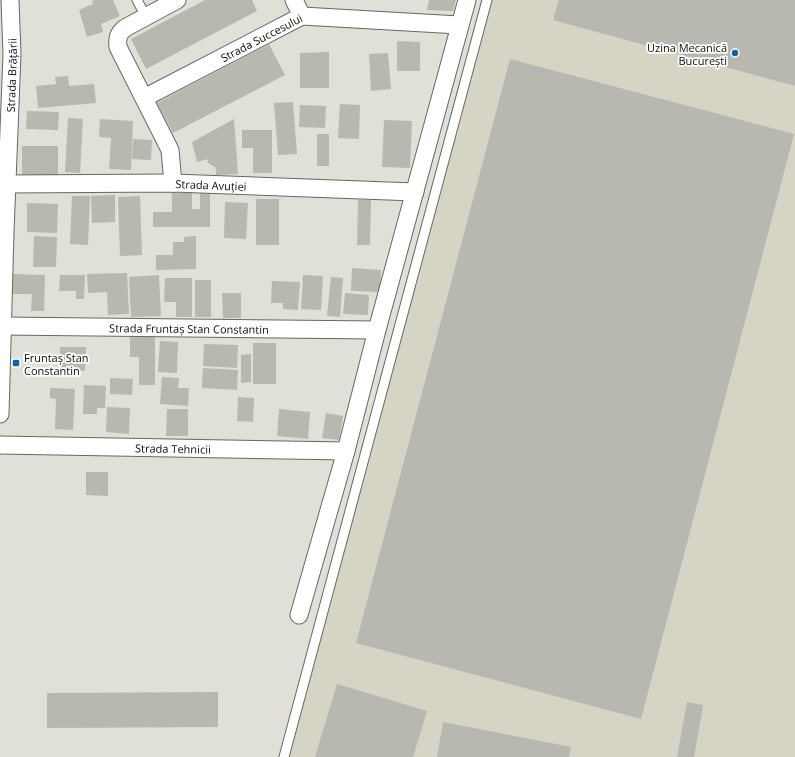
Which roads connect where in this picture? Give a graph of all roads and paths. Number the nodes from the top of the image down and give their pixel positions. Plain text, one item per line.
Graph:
1 (10, 0) edge
2 (137, 0) edge
3 (177, 0) edge
4 (294, 0) edge
5 (467, 0) edge
6 (487, 0) edge
7 (302, 16) junction
8 (146, 17) junction
9 (460, 25) junction
10 (144, 98) junction
11 (173, 183) junction
12 (5, 191) edge
13 (415, 192) junction
14 (2, 232) edge
15 (2, 326) junction
16 (377, 330) junction
17 (0, 414) edge
18 (0, 445) edge
19 (346, 451) junction
20 (299, 615) dead end
21 (284, 757) edge

1 - 12 street, Strada Brățării
2 - 8 lane
3 - 8 street
4 - 7 street
5 - 9 street
6 - 21 lane
7 - 9 street, Strada Succesului
7 - 10 street, Strada Succesului
8 - 10 street
9 - 13 street
10 - 11 street
11 - 12 street, Strada Avuției
11 - 13 street, Strada Avuției
12 - 14 street, Strada Brățării
13 - 16 street
14 - 15 street, Strada Brățării
15 - 16 street, Strada Fruntaș Stan Constantin
15 - 17 street, Strada Brățării
16 - 19 street
18 - 19 street, Strada Tehnicii
19 - 20 street

